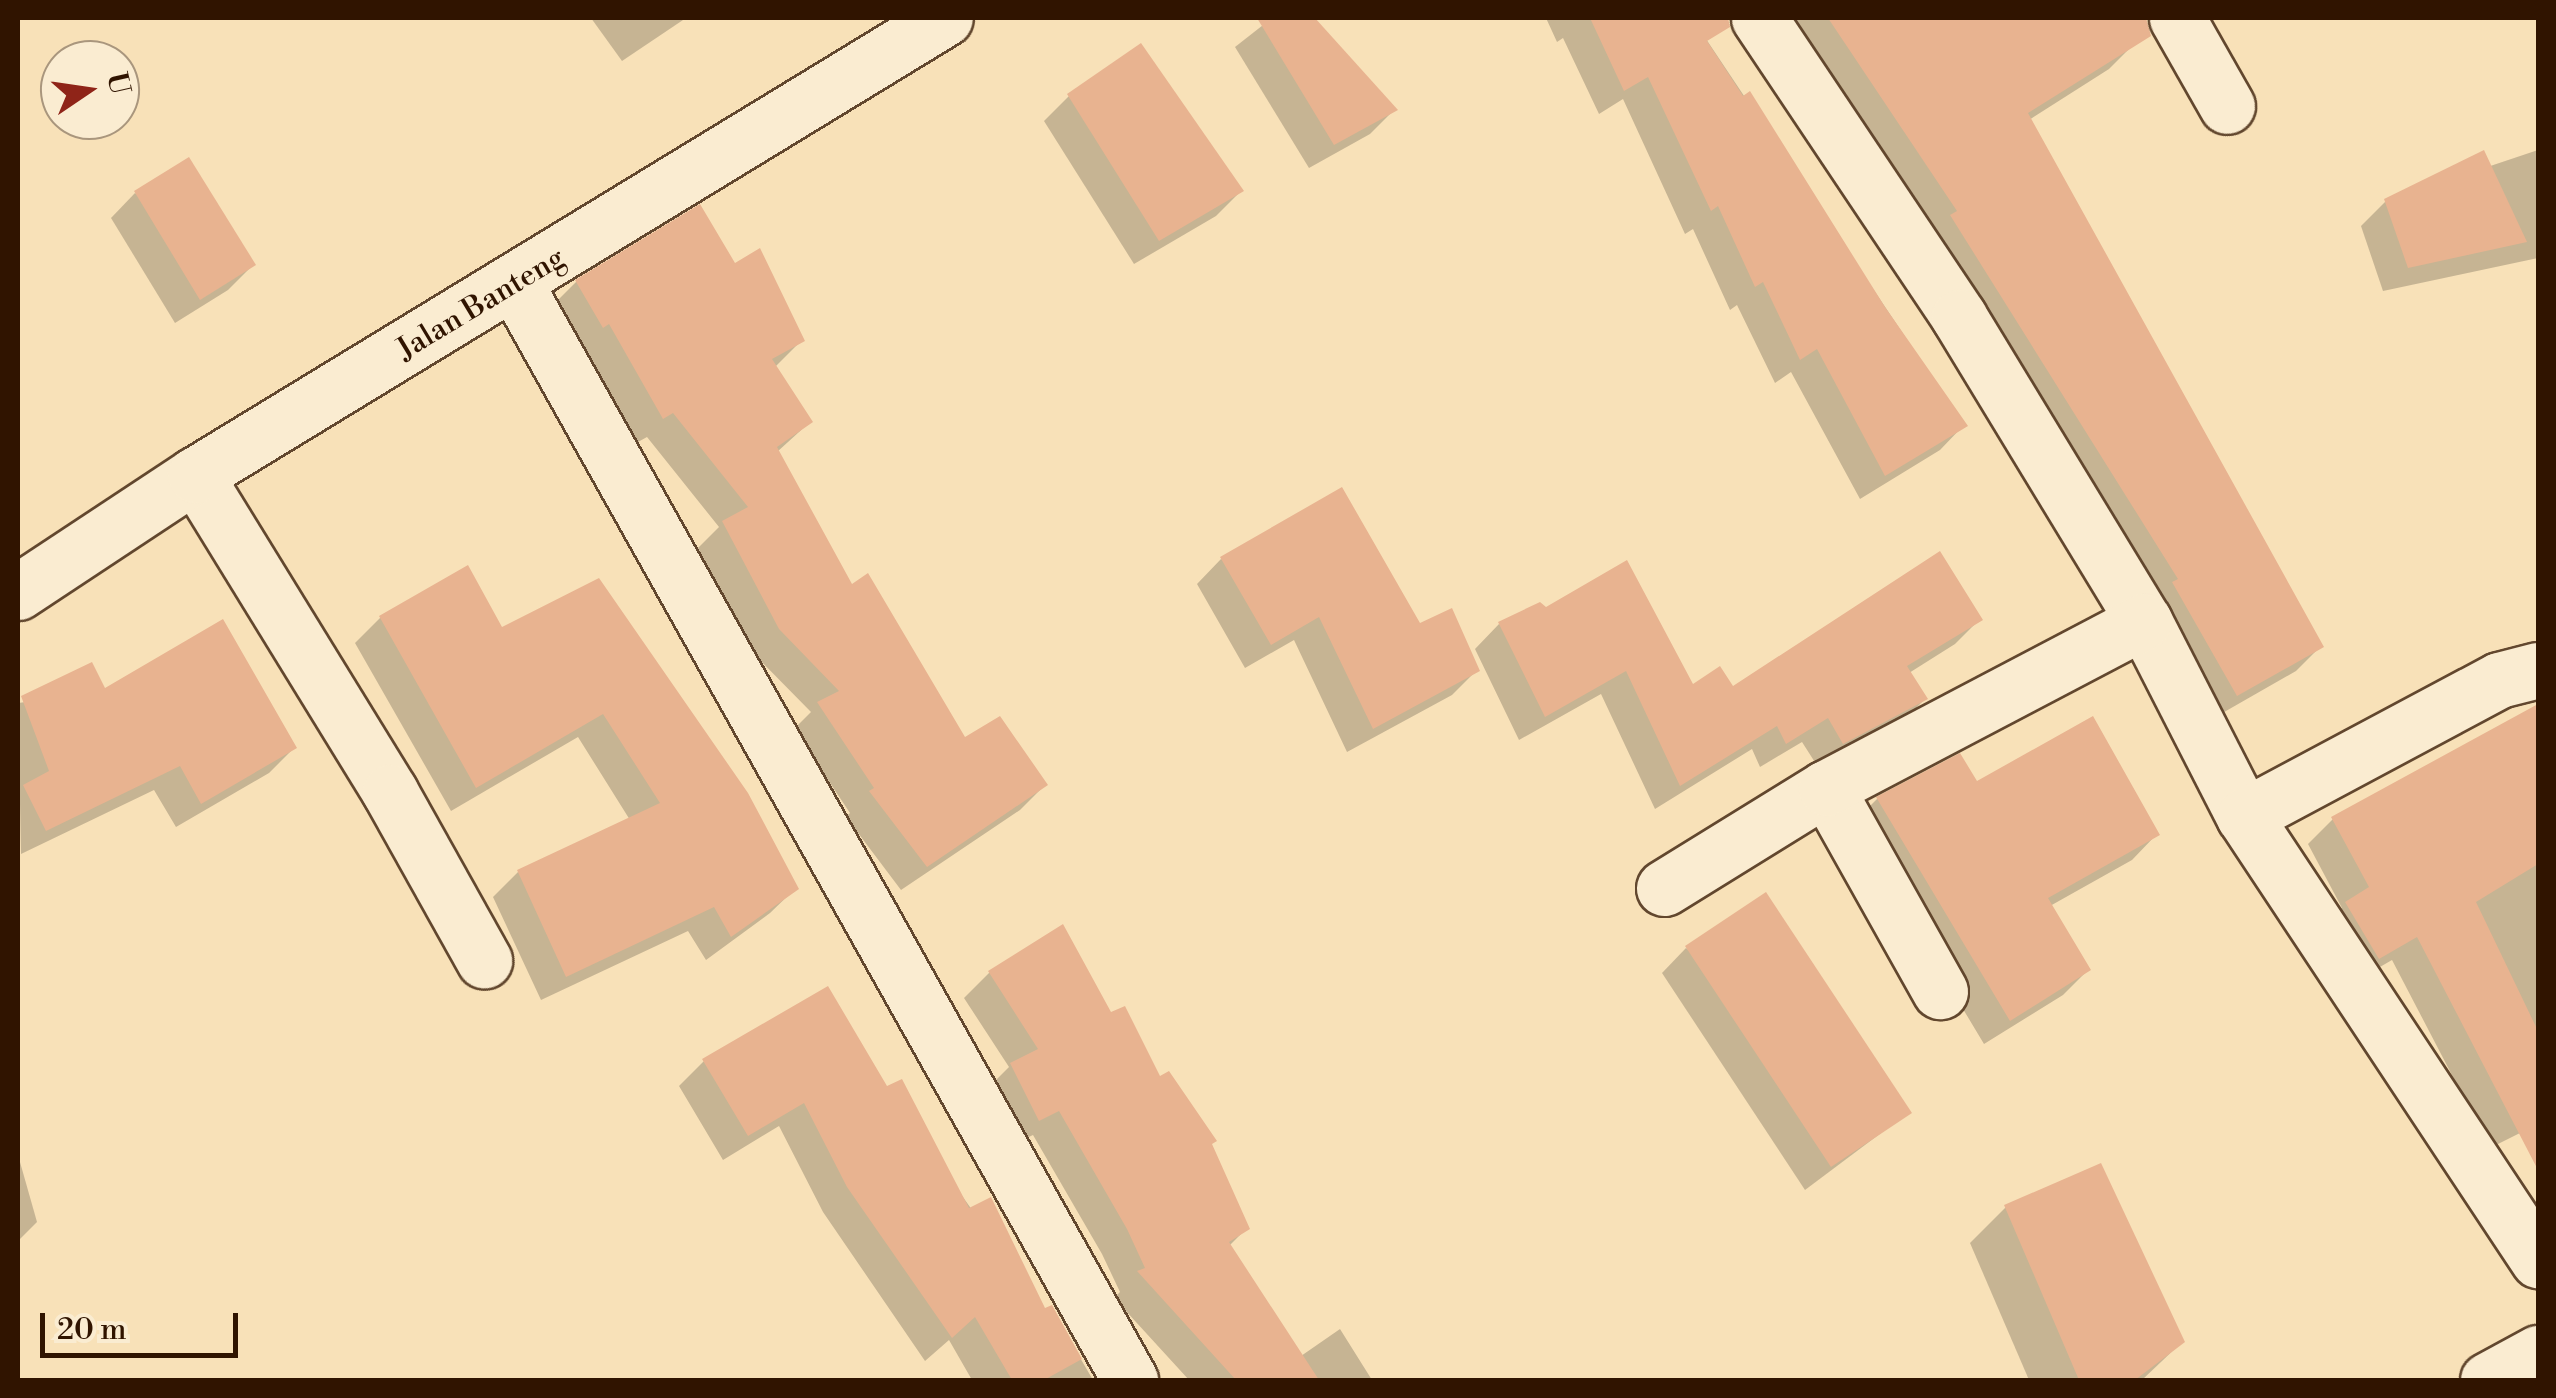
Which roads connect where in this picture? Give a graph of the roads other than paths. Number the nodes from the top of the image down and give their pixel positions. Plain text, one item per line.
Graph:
1 (945, 18) edge
2 (1759, 18) edge
3 (2177, 18) edge
4 (2227, 106) dead end
5 (515, 284) junction
6 (195, 475) junction
7 (18, 592) edge
8 (2144, 621) junction
9 (2538, 670) edge
10 (1826, 788) junction
11 (2244, 816) junction
12 (1664, 888) dead end
13 (484, 960) dead end
14 (1940, 990) dead end
15 (2538, 1260) edge
16 (2538, 1352) edge
17 (1130, 1380) edge
18 (2488, 1380) edge

1 - 5 street, Jalan Banteng
2 - 8 street
3 - 4 street
5 - 6 street, Jalan Banteng
5 - 17 street
6 - 7 street, Jalan Banteng
6 - 13 street
8 - 10 street
8 - 11 street
9 - 11 street
10 - 12 street
10 - 14 street
11 - 15 street
16 - 18 street

